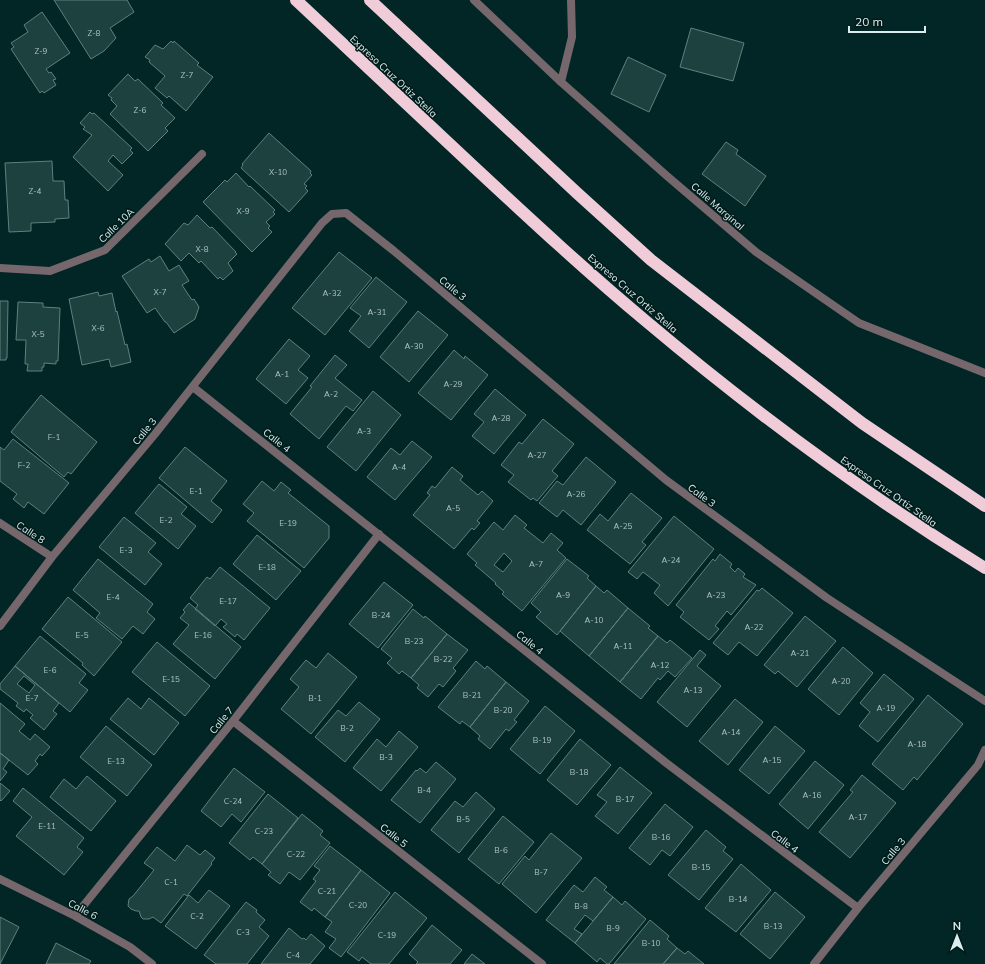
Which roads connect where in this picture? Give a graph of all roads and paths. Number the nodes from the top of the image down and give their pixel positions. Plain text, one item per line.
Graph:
1 (296, 0) edge
2 (370, 0) edge
3 (474, 0) edge
4 (572, 0) edge
5 (561, 82) junction
6 (202, 154) dead end
7 (0, 268) edge
8 (985, 373) edge
9 (193, 387) junction
10 (985, 506) edge
11 (0, 523) edge
12 (379, 534) junction
13 (52, 557) junction
14 (985, 568) edge
15 (0, 626) edge
16 (985, 701) edge
17 (233, 721) junction
18 (985, 750) edge
19 (0, 879) edge
20 (858, 908) junction
21 (75, 916) junction
22 (152, 964) edge
23 (542, 964) edge
24 (814, 964) edge

1 - 14 highway, Expreso Cruz Ortiz Stella
2 - 10 highway
3 - 5 street, Calle Marginal
4 - 5 street
5 - 8 street, Calle Marginal
6 - 7 street, Calle 10A
9 - 12 street, Calle 4
9 - 13 street, Calle 3
9 - 16 street, Calle 3
11 - 13 street, Calle 8
12 - 17 street, Calle 7
12 - 20 street, Calle 4
13 - 15 street, Calle 3
17 - 21 street, Calle 7
17 - 23 street, Calle 5
18 - 20 street, Calle 3
19 - 21 street, Calle 6
20 - 24 street, Calle 3
21 - 22 street, Calle 6

